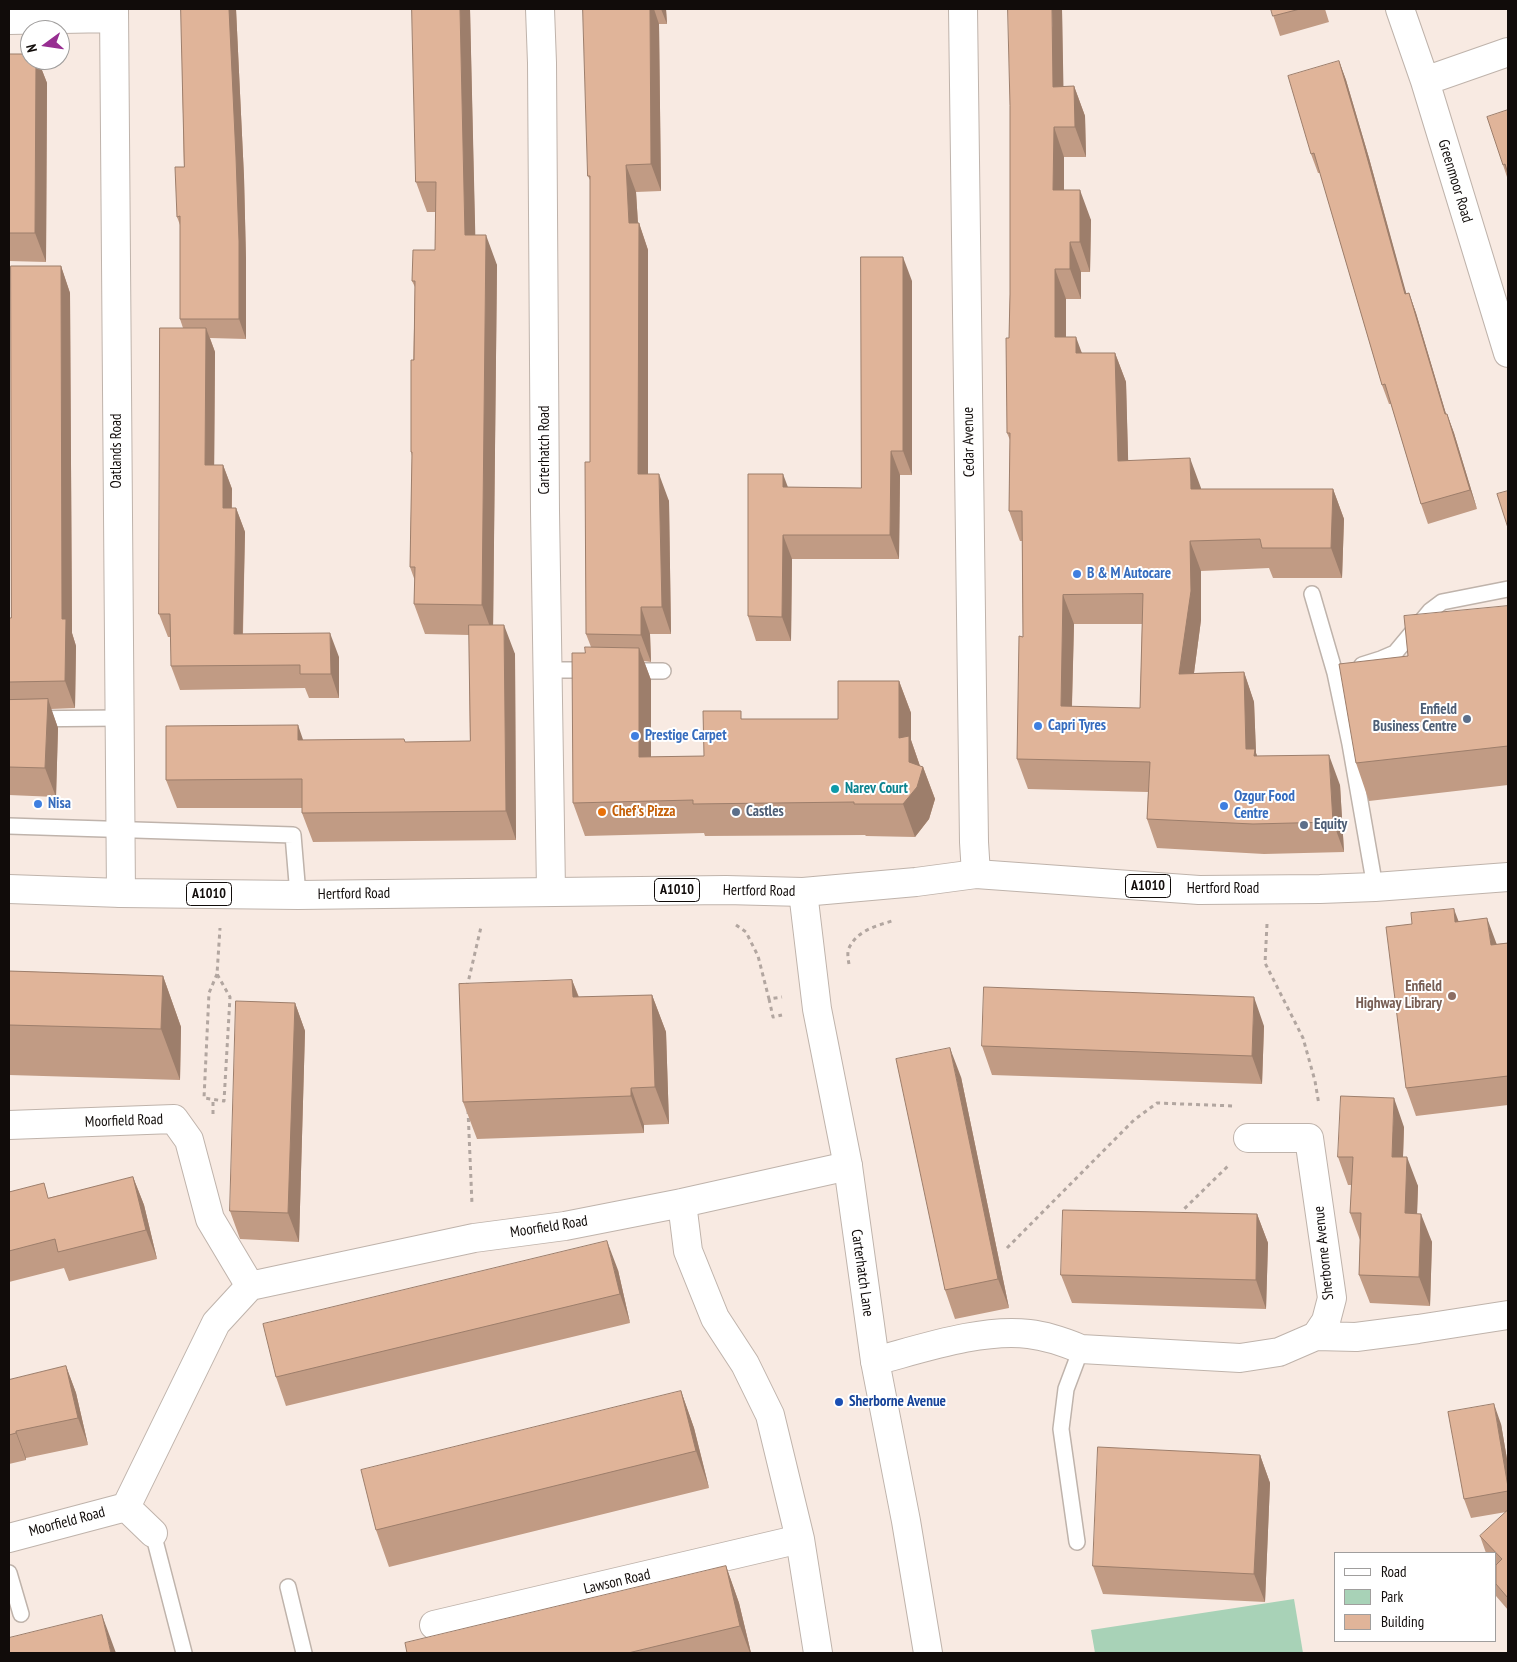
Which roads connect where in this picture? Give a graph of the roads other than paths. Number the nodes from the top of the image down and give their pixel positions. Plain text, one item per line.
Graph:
1 (540, 9) edge
2 (964, 9) edge
3 (1400, 9) edge
4 (114, 13) edge
5 (9, 20) edge
6 (1508, 52) edge
7 (1425, 81) junction
8 (1508, 353) edge
9 (1508, 589) edge
10 (1312, 594) dead end
11 (548, 670) junction
12 (663, 671) dead end
13 (1335, 673) junction
14 (120, 718) junction
15 (9, 719) edge
16 (9, 826) edge
17 (121, 830) junction
18 (976, 874) junction
19 (1508, 877) edge
20 (1375, 887) junction
21 (9, 889) edge
22 (551, 891) junction
23 (803, 892) junction
24 (120, 894) junction
25 (298, 895) junction
26 (9, 1125) edge
27 (1248, 1138) road end
28 (848, 1166) junction
29 (682, 1203) junction
30 (250, 1286) junction
31 (1508, 1315) edge
32 (1316, 1336) junction
33 (1081, 1349) junction
34 (875, 1361) junction
35 (126, 1507) junction
36 (153, 1533) joint
37 (9, 1538) edge
38 (800, 1539) junction
39 (1077, 1542) dead end
40 (9, 1573) edge
41 (288, 1587) dead end
42 (20, 1614) dead end
43 (434, 1625) dead end
44 (184, 1653) edge
45 (304, 1653) edge
46 (818, 1653) edge
47 (928, 1653) edge

1 - 11 street, Carterhatch Road
2 - 18 street, Cedar Avenue
3 - 7 street, Greenmoor Road
4 - 5 street
4 - 14 street, Oatlands Road
6 - 7 street
7 - 8 street, Greenmoor Road
9 - 13 lane
10 - 13 lane
11 - 12 lane
11 - 22 street, Carterhatch Road
13 - 20 lane
14 - 15 lane
14 - 17 street, Oatlands Road
16 - 17 lane
17 - 24 street, Oatlands Road
17 - 25 lane
18 - 20 street, Hertford Road / A1010
18 - 23 street, Hertford Road / A1010
19 - 20 street, Hertford Road / A1010
21 - 24 street, Hertford Road / A1010
22 - 23 street, Hertford Road / A1010
22 - 25 street, Hertford Road / A1010
23 - 28 street, Carterhatch Lane
24 - 25 street, Hertford Road / A1010
26 - 30 street, Moorfield Road
27 - 32 street, Sherborne Avenue
28 - 29 street, Moorfield Road
28 - 34 street, Carterhatch Lane
29 - 30 street, Moorfield Road
29 - 38 street
30 - 35 street, Moorfield Road
31 - 32 street
32 - 33 street
33 - 34 street
33 - 39 lane
34 - 47 street, Carterhatch Lane
35 - 36 street, Moorfield Road
35 - 37 street, Moorfield Road
36 - 44 lane
38 - 43 street, Lawson Road
38 - 46 street
40 - 42 lane
41 - 45 lane

